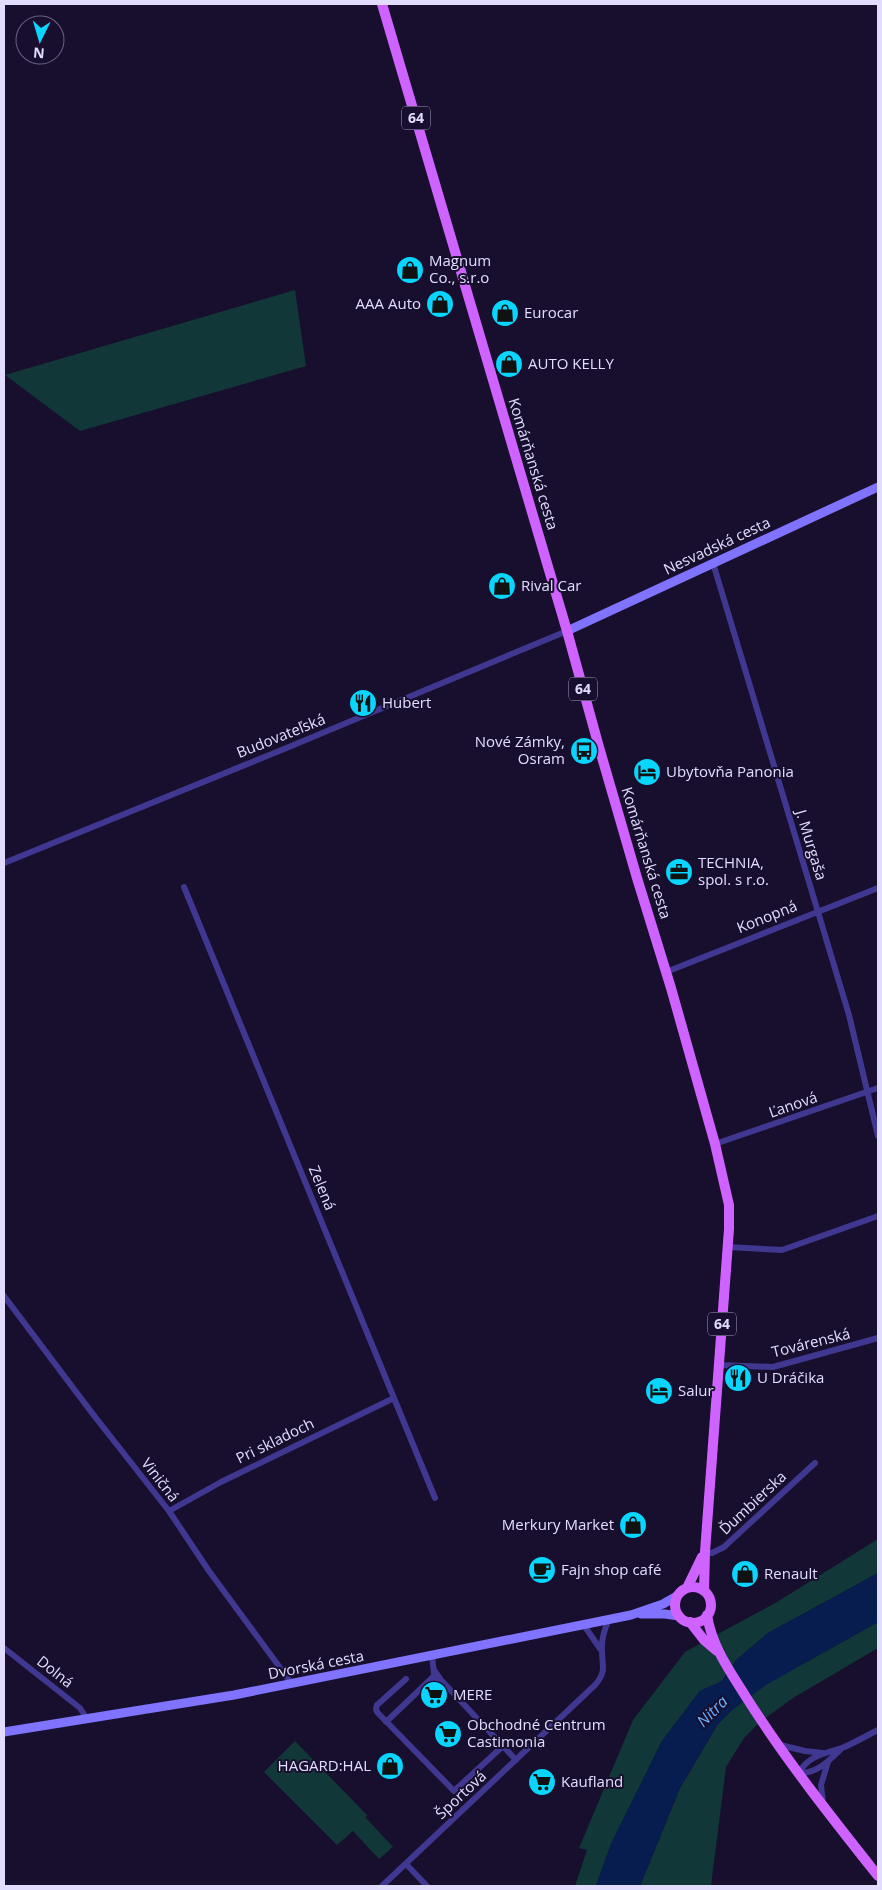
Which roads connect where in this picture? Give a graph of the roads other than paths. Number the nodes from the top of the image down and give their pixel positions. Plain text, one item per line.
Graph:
1 (382, 4) edge
2 (878, 487) edge
3 (713, 562) junction
4 (567, 631) junction
5 (4, 863) edge
6 (184, 887) dead end
7 (878, 888) edge
8 (818, 911) junction
9 (666, 972) junction
10 (878, 1088) edge
11 (868, 1092) junction
12 (878, 1136) edge
13 (715, 1144) junction
14 (878, 1216) edge
15 (728, 1247) junction
16 (4, 1296) edge
17 (878, 1338) edge
18 (719, 1365) junction
19 (394, 1398) junction
20 (815, 1463) dead end
21 (435, 1498) dead end
22 (169, 1511) junction
23 (704, 1552) junction
24 (687, 1588) junction
25 (704, 1591) junction
26 (677, 1596) junction
27 (631, 1615) junction
28 (707, 1615) junction
29 (679, 1616) junction
30 (609, 1619) junction
31 (690, 1622) junction
32 (583, 1624) junction
33 (4, 1648) edge
34 (602, 1650) junction
35 (718, 1652) junction
36 (432, 1655) junction
37 (434, 1674) junction
38 (406, 1679) dead end
39 (292, 1684) junction
40 (87, 1719) junction
41 (386, 1722) junction
42 (878, 1730) edge
43 (4, 1732) edge
44 (778, 1745) junction
45 (503, 1746) junction
46 (842, 1748) junction
47 (823, 1753) junction
48 (516, 1760) junction
49 (828, 1762) junction
50 (799, 1773) junction
51 (824, 1807) junction
52 (406, 1864) junction
53 (878, 1876) edge
54 (382, 1886) edge
55 (426, 1886) edge

1 - 4 main road, Komárňanská cesta / 64
2 - 3 street, Nesvadská cesta
3 - 4 street, Nesvadská cesta
3 - 8 street, J. Murgaša
4 - 5 street, Budovateľská
4 - 9 main road, Komárňanská cesta / 64
6 - 19 street, Zelená
7 - 8 street, Konopná
8 - 9 street, Konopná
8 - 11 street, J. Murgaša
9 - 13 main road, Komárňanská cesta / 64
10 - 11 street, Ľanová
11 - 12 street, J. Murgaša
11 - 13 street, Ľanová
13 - 15 main road, Komárňanská cesta / 64
14 - 15 street
15 - 18 main road, Komárňanská cesta / 64
16 - 22 street, Viničná
17 - 18 street, Továrenská
18 - 23 main road, Komárňanská cesta / 64
19 - 21 street, Zelená
19 - 22 street, Pri skladoch
20 - 23 street, Ďumbierska
22 - 39 street, Viničná
23 - 24 main road, Komárňanská cesta / 64
23 - 25 main road, Komárňanská cesta / 64
24 - 25 main road
24 - 26 main road, 64
25 - 28 main road, 64
26 - 27 street, Dvorská cesta
26 - 29 main road
27 - 29 street, Dvorská cesta
27 - 30 street, Dvorská cesta
28 - 31 main road
28 - 35 main road, 64
29 - 31 main road, 64
30 - 32 street, Dvorská cesta
30 - 34 street, Športová
31 - 35 main road, 64
32 - 34 street
32 - 36 street, Dvorská cesta
33 - 40 street, Dolná
34 - 48 street, Športová
35 - 44 main road, 64
36 - 37 street
36 - 39 street, Dvorská cesta
37 - 41 street
37 - 45 street
38 - 41 street
39 - 40 street, Dvorská cesta
40 - 43 street, Dvorská cesta
41 - 45 street
42 - 46 street
44 - 47 street
44 - 50 main road, 64
45 - 48 street
46 - 47 street
46 - 49 street
47 - 50 street
48 - 52 street, Športová
49 - 50 street
49 - 51 street
50 - 51 main road, 64
51 - 53 main road, 64
52 - 54 street, Športová
52 - 55 street

